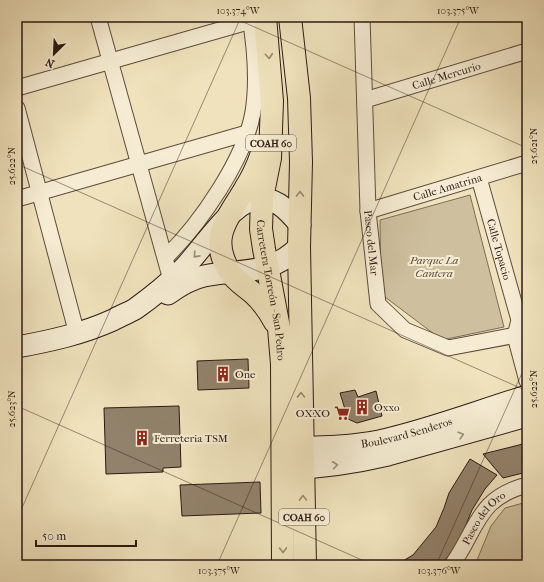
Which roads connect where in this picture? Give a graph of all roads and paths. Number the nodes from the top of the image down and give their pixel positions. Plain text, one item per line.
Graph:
1 (98, 17) edge
2 (290, 17) edge
3 (362, 17) edge
4 (256, 18) edge
5 (527, 51) edge
6 (109, 62) junction
7 (17, 88) edge
8 (365, 100) junction
9 (17, 108) edge
10 (271, 130) junction
11 (247, 133) junction
12 (527, 163) edge
13 (139, 164) junction
14 (480, 178) junction
15 (40, 192) junction
16 (262, 198) junction
17 (17, 199) edge
18 (368, 211) junction
19 (229, 215) junction
20 (300, 224) junction
21 (299, 247) junction
22 (166, 257) junction
23 (268, 267) junction
24 (230, 273) junction
25 (171, 280) junction
26 (134, 309) junction
27 (279, 328) junction
28 (522, 329) edge
29 (77, 334) junction
30 (17, 347) edge
31 (527, 381) edge
32 (527, 396) edge
33 (527, 416) edge
34 (292, 458) junction
35 (527, 485) edge
36 (283, 565) edge
37 (305, 565) edge
38 (452, 565) edge

1 - 6 street
20 -> 2 main road, Carretera Torreón - San Pedro / COAH 60
3 - 8 street, Paseo del Mar
4 - 6 street
4 -> 10 main road, Carretera Torreón - San Pedro / COAH 60
4 - 11 street
5 - 8 street, Calle Mercurio
6 - 7 street
6 - 13 street
8 - 18 street, Paseo del Mar
9 - 15 street
10 - 16 main road, Carretera Torreón - San Pedro / COAH 60
10 - 19 main road
11 - 13 street
11 - 22 street
12 - 14 street, Calle Amatrina
13 - 15 street
13 - 22 street
14 - 18 street, Calle Amatrina
14 - 28 street, Calle Topacio
15 - 17 street
15 - 29 street
16 - 19 main road
16 - 20 main road
16 - 23 main road, Carretera Torreón - San Pedro / COAH 60
18 - 28 street, Paseo del Mar
19 - 24 main road
19 -> 25 main road
20 - 21 main road, Carretera Torreón - San Pedro / COAH 60
21 - 23 main road
34 -> 21 main road, Carretera Torreón - San Pedro / COAH 60
22 - 25 street
23 - 24 main road
23 - 27 main road, Carretera Torreón - San Pedro / COAH 60
24 - 26 main road
24 - 27 main road
25 - 26 main road
26 - 29 main road
27 - 34 main road, Carretera Torreón - San Pedro / COAH 60
28 - 31 street, Calle Topacio
29 - 30 main road
32 - 34 main road, Boulevard Senderos
34 -> 33 main road, Boulevard Senderos
34 -> 36 main road, Carretera Torreón - San Pedro / COAH 60
37 -> 34 main road, Carretera Torreón - San Pedro / COAH 60
35 - 38 street, Paseo del Oro

